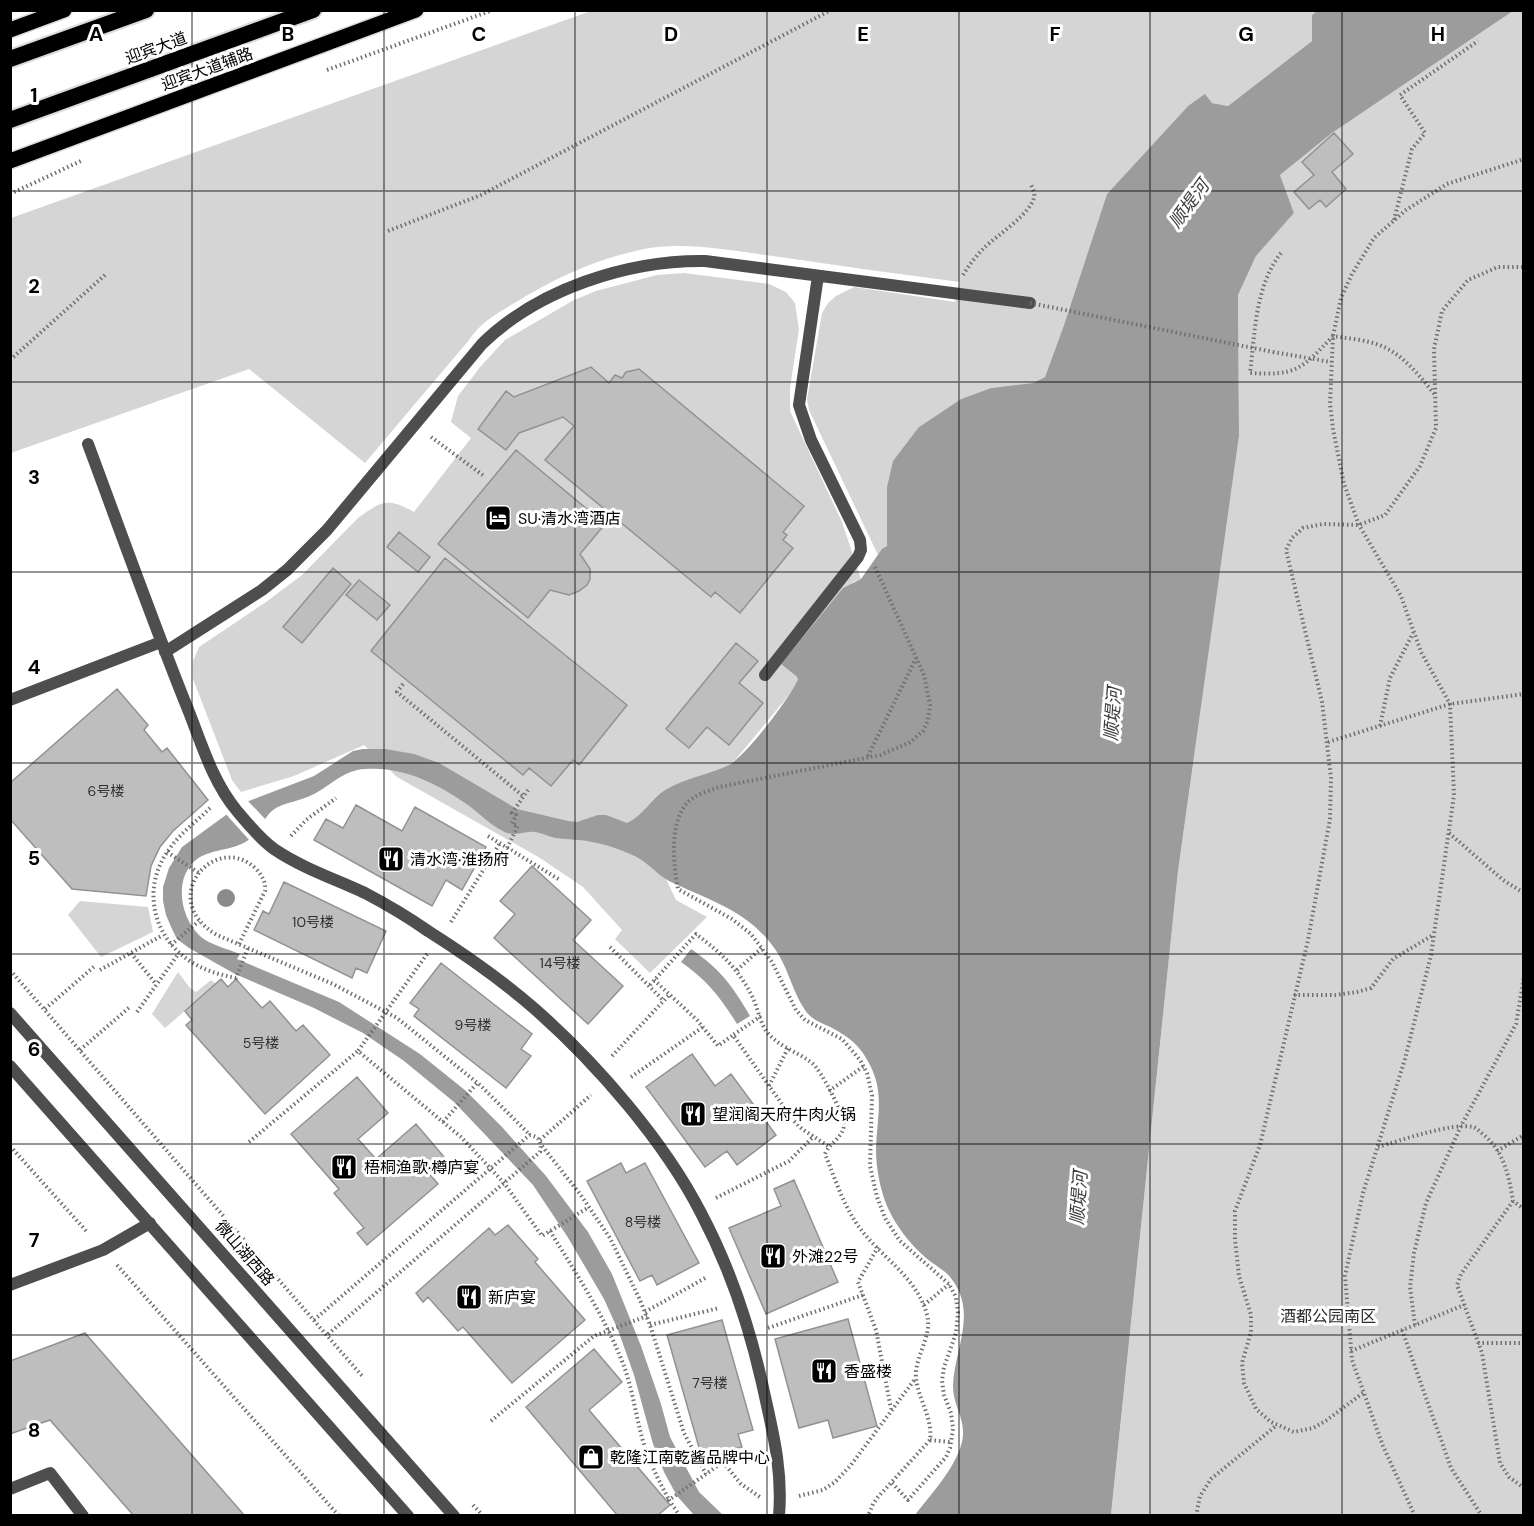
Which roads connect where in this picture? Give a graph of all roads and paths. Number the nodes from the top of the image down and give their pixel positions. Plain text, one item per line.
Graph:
1 (64, 10) edge
2 (146, 10) edge
3 (313, 10) edge
4 (416, 10) edge
5 (493, 10) edge
6 (831, 10) edge
7 (10, 30) edge
8 (1478, 41) dead end
9 (10, 59) edge
10 (326, 70) dead end
11 (10, 120) edge
12 (92, 156) dead end
13 (1524, 159) edge
14 (10, 161) edge
15 (1030, 183) dead end
16 (10, 194) edge
17 (1394, 220) junction
18 (388, 231) dead end
19 (1281, 253) dead end
20 (1524, 267) edge
21 (106, 274) dead end
22 (818, 276) junction
23 (952, 293) junction
24 (1030, 303) joint
25 (1333, 336) junction
26 (1311, 359) junction
27 (10, 360) edge
28 (1332, 362) junction
29 (1436, 396) junction
30 (415, 425) junction
31 (88, 444) dead end
32 (484, 476) dead end
33 (1359, 525) junction
34 (874, 565) dead end
35 (1413, 633) junction
36 (163, 647) junction
37 (916, 657) junction
38 (765, 675) dead end
39 (403, 684) dead end
40 (1524, 694) edge
41 (10, 700) edge
42 (1450, 704) junction
43 (1380, 726) junction
44 (1328, 742) junction
45 (868, 757) junction
46 (528, 790) dead end
47 (523, 796) junction
48 (336, 798) dead end
49 (211, 808) dead end
50 (1449, 833) junction
51 (488, 836) dead end
52 (508, 846) junction
53 (275, 849) junction
54 (167, 852) junction
55 (199, 873) junction
56 (261, 874) junction
57 (560, 880) dead end
58 (1524, 893) edge
59 (200, 921) junction
60 (1434, 934) junction
61 (163, 935) junction
62 (239, 944) junction
63 (171, 945) junction
64 (610, 947) dead end
65 (248, 948) junction
66 (763, 948) junction
67 (131, 952) junction
68 (179, 953) junction
69 (96, 965) dead end
70 (10, 970) edge
71 (100, 970) dead end
72 (737, 970) junction
73 (1524, 977) edge
74 (654, 980) junction
75 (156, 984) junction
76 (650, 985) junction
77 (670, 994) junction
78 (1294, 995) junction
79 (664, 1001) junction
80 (131, 1006) dead end
81 (45, 1009) junction
82 (136, 1012) dead end
83 (10, 1013) edge
84 (761, 1016) junction
85 (378, 1021) dead end
86 (703, 1027) junction
87 (732, 1035) junction
88 (788, 1048) junction
89 (81, 1050) junction
90 (358, 1051) junction
91 (10, 1066) edge
92 (864, 1066) junction
93 (597, 1072) junction
94 (477, 1083) junction
95 (610, 1086) junction
96 (769, 1086) junction
97 (829, 1091) junction
98 (443, 1122) junction
99 (1461, 1126) junction
100 (530, 1135) junction
101 (814, 1136) junction
102 (1524, 1136) edge
103 (540, 1140) junction
104 (249, 1142) dead end
105 (10, 1146) edge
106 (542, 1146) junction
107 (828, 1146) junction
108 (1378, 1147) junction
109 (1497, 1151) junction
110 (491, 1168) junction
111 (504, 1183) junction
112 (1513, 1201) junction
113 (589, 1207) junction
114 (698, 1207) junction
115 (1524, 1209) edge
116 (150, 1223) junction
117 (550, 1231) junction
118 (878, 1247) junction
119 (103, 1250) junction
120 (725, 1266) junction
121 (949, 1284) junction
122 (10, 1285) edge
123 (863, 1295) junction
124 (739, 1303) junction
125 (924, 1305) junction
126 (1464, 1305) junction
127 (646, 1314) junction
128 (314, 1320) junction
129 (650, 1325) junction
130 (1415, 1325) junction
131 (611, 1330) junction
132 (1402, 1330) junction
133 (750, 1334) junction
134 (327, 1335) junction
135 (1478, 1343) junction
136 (1524, 1343) edge
137 (1351, 1351) junction
138 (916, 1379) junction
139 (368, 1382) dead end
140 (1363, 1393) junction
141 (891, 1410) junction
142 (491, 1421) dead end
143 (1277, 1425) junction
144 (930, 1440) junction
145 (951, 1442) junction
146 (706, 1474) junction
147 (891, 1482) junction
148 (1524, 1488) edge
149 (10, 1489) edge
150 (467, 1498) dead end
151 (669, 1500) junction
152 (780, 1510) edge
153 (83, 1515) edge
154 (339, 1515) edge
155 (408, 1515) edge
156 (454, 1515) edge
157 (483, 1515) edge
158 (680, 1515) edge
159 (868, 1515) edge
160 (1196, 1515) edge
161 (1415, 1515) edge
162 (1482, 1515) edge

1 - 7 main road
2 - 9 highway
3 - 11 highway, 迎宾大道
4 - 14 main road, 迎宾大道辅路
5 - 10 path
6 - 18 path
8 - 17 path
12 - 16 path
13 - 17 path
15 - 23 path
17 - 25 path
19 - 26 path
20 - 29 path
21 - 27 path
22 - 23 street
22 - 30 street
22 - 38 street
23 - 24 street
24 - 26 path, bridge
25 - 26 path
25 - 28 path
25 - 29 path
26 - 28 path
28 - 33 path
29 - 33 path
30 - 32 path
30 - 36 street
31 - 36 street
33 - 35 path
33 - 44 path
34 - 37 path
35 - 42 path
35 - 43 path
36 - 41 street
36 - 53 street
37 - 45 path
37 - 45 path
39 - 47 path
40 - 42 path
42 - 43 path
42 - 50 path
43 - 44 path
44 - 78 path
45 - 66 path
46 - 47 path
47 - 52 path
48 - 53 path
49 - 54 path
50 - 58 path
50 - 60 path
51 - 52 path
52 - 57 path
53 - 56 path
53 - 93 street
54 - 55 path
54 - 61 path
55 - 56 path
55 - 59 path
56 - 62 path
59 - 62 path
59 - 63 path
60 - 78 path
60 - 108 path
61 - 63 path
61 - 67 path
62 - 65 path
63 - 68 path
64 - 76 path
65 - 68 path
65 - 94 path
66 - 72 path
66 - 92 path
67 - 71 path
67 - 75 path
68 - 75 path
69 - 81 path
70 - 81 path
72 - 74 path
72 - 84 path
73 - 99 path
74 - 76 path
74 - 77 path
75 - 82 path
76 - 79 path
77 - 79 path
77 - 86 path
78 - 143 path
79 - 93 path
80 - 89 path
81 - 89 path
83 - 156 street, 微山湖西路
84 - 87 path
84 - 88 path
85 - 90 path
86 - 87 path
86 - 95 path
87 - 96 path
88 - 96 path
88 - 97 path
89 - 128 path
90 - 98 path
90 - 104 path
91 - 116 street
92 - 97 path
92 - 121 path
93 - 95 street
94 - 98 path
94 - 100 path
95 - 103 path
95 - 114 street
96 - 101 path
97 - 107 path
98 - 110 path
99 - 108 path
99 - 109 path
99 - 130 path
100 - 103 path
100 - 110 path
101 - 107 path
101 - 114 path
102 - 109 path
103 - 106 path
105 - 119 path
106 - 111 path
106 - 113 path
107 - 118 path
108 - 137 path
109 - 112 path
110 - 111 path
110 - 128 path
111 - 117 path
111 - 134 path
112 - 115 path
112 - 126 path
113 - 117 path
113 - 127 path
114 - 120 street
116 - 119 street
116 - 155 street
117 - 131 path
118 - 123 path
118 - 125 path
119 - 122 street
119 - 154 path
120 - 124 street
120 - 127 path
121 - 125 path
121 - 145 path
123 - 133 path
123 - 141 path
124 - 129 path
124 - 133 street
125 - 138 path
126 - 130 path
126 - 135 path
127 - 129 path
127 - 131 path
128 - 134 path
129 - 146 path
130 - 132 path
131 - 142 path
131 - 151 path
132 - 137 path
132 - 162 path
133 - 152 street
134 - 139 path
135 - 136 path
135 - 148 path
137 - 140 path
138 - 141 path
138 - 144 path
140 - 143 path
140 - 161 path
141 - 152 path
143 - 160 path
144 - 145 path
144 - 147 path
145 - 147 path
146 - 151 path
146 - 152 path
147 - 159 path
149 - 153 street
150 - 157 path
151 - 158 path

